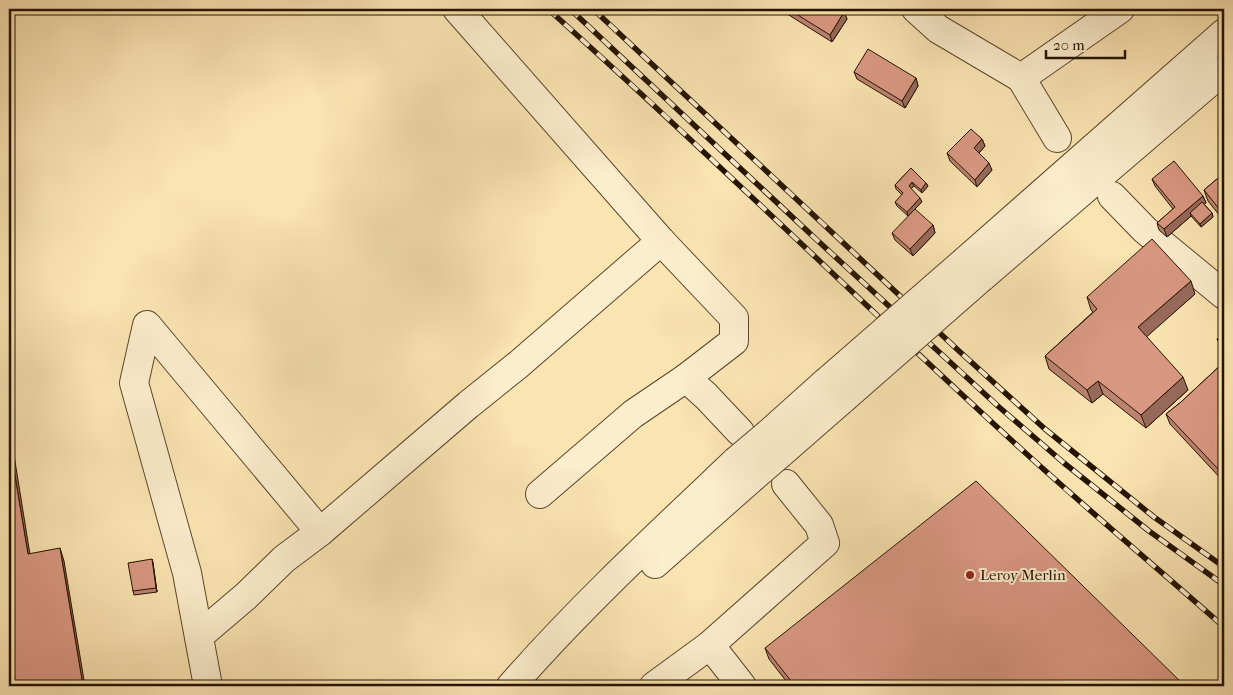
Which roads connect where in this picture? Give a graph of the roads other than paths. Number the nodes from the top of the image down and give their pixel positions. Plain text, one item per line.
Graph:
1 (457, 9) edge
2 (916, 9) edge
3 (1120, 9) edge
4 (1224, 32) edge
5 (1224, 70) edge
6 (1021, 78) junction
7 (1057, 138) dead end
8 (1112, 196) dead end
9 (661, 241) junction
10 (973, 270) junction
11 (1224, 294) edge
12 (686, 378) junction
13 (740, 432) dead end
14 (744, 470) junction
15 (786, 484) dead end
16 (540, 494) dead end
17 (320, 532) junction
18 (198, 636) junction
19 (710, 645) junction
20 (208, 686) edge
21 (511, 686) edge
22 (531, 686) edge
23 (654, 686) edge
24 (742, 686) edge

1 - 9 street
2 - 6 street
3 - 6 street
4 - 10 street
5 - 10 street
6 - 7 street
8 - 11 street
9 - 12 street
9 - 17 street
10 - 14 street, bridge
12 - 13 street
12 - 16 street
14 - 21 street
14 - 22 street
15 - 19 street
17 - 18 street
17 - 18 street
18 - 20 street
19 - 23 street
19 - 24 street

